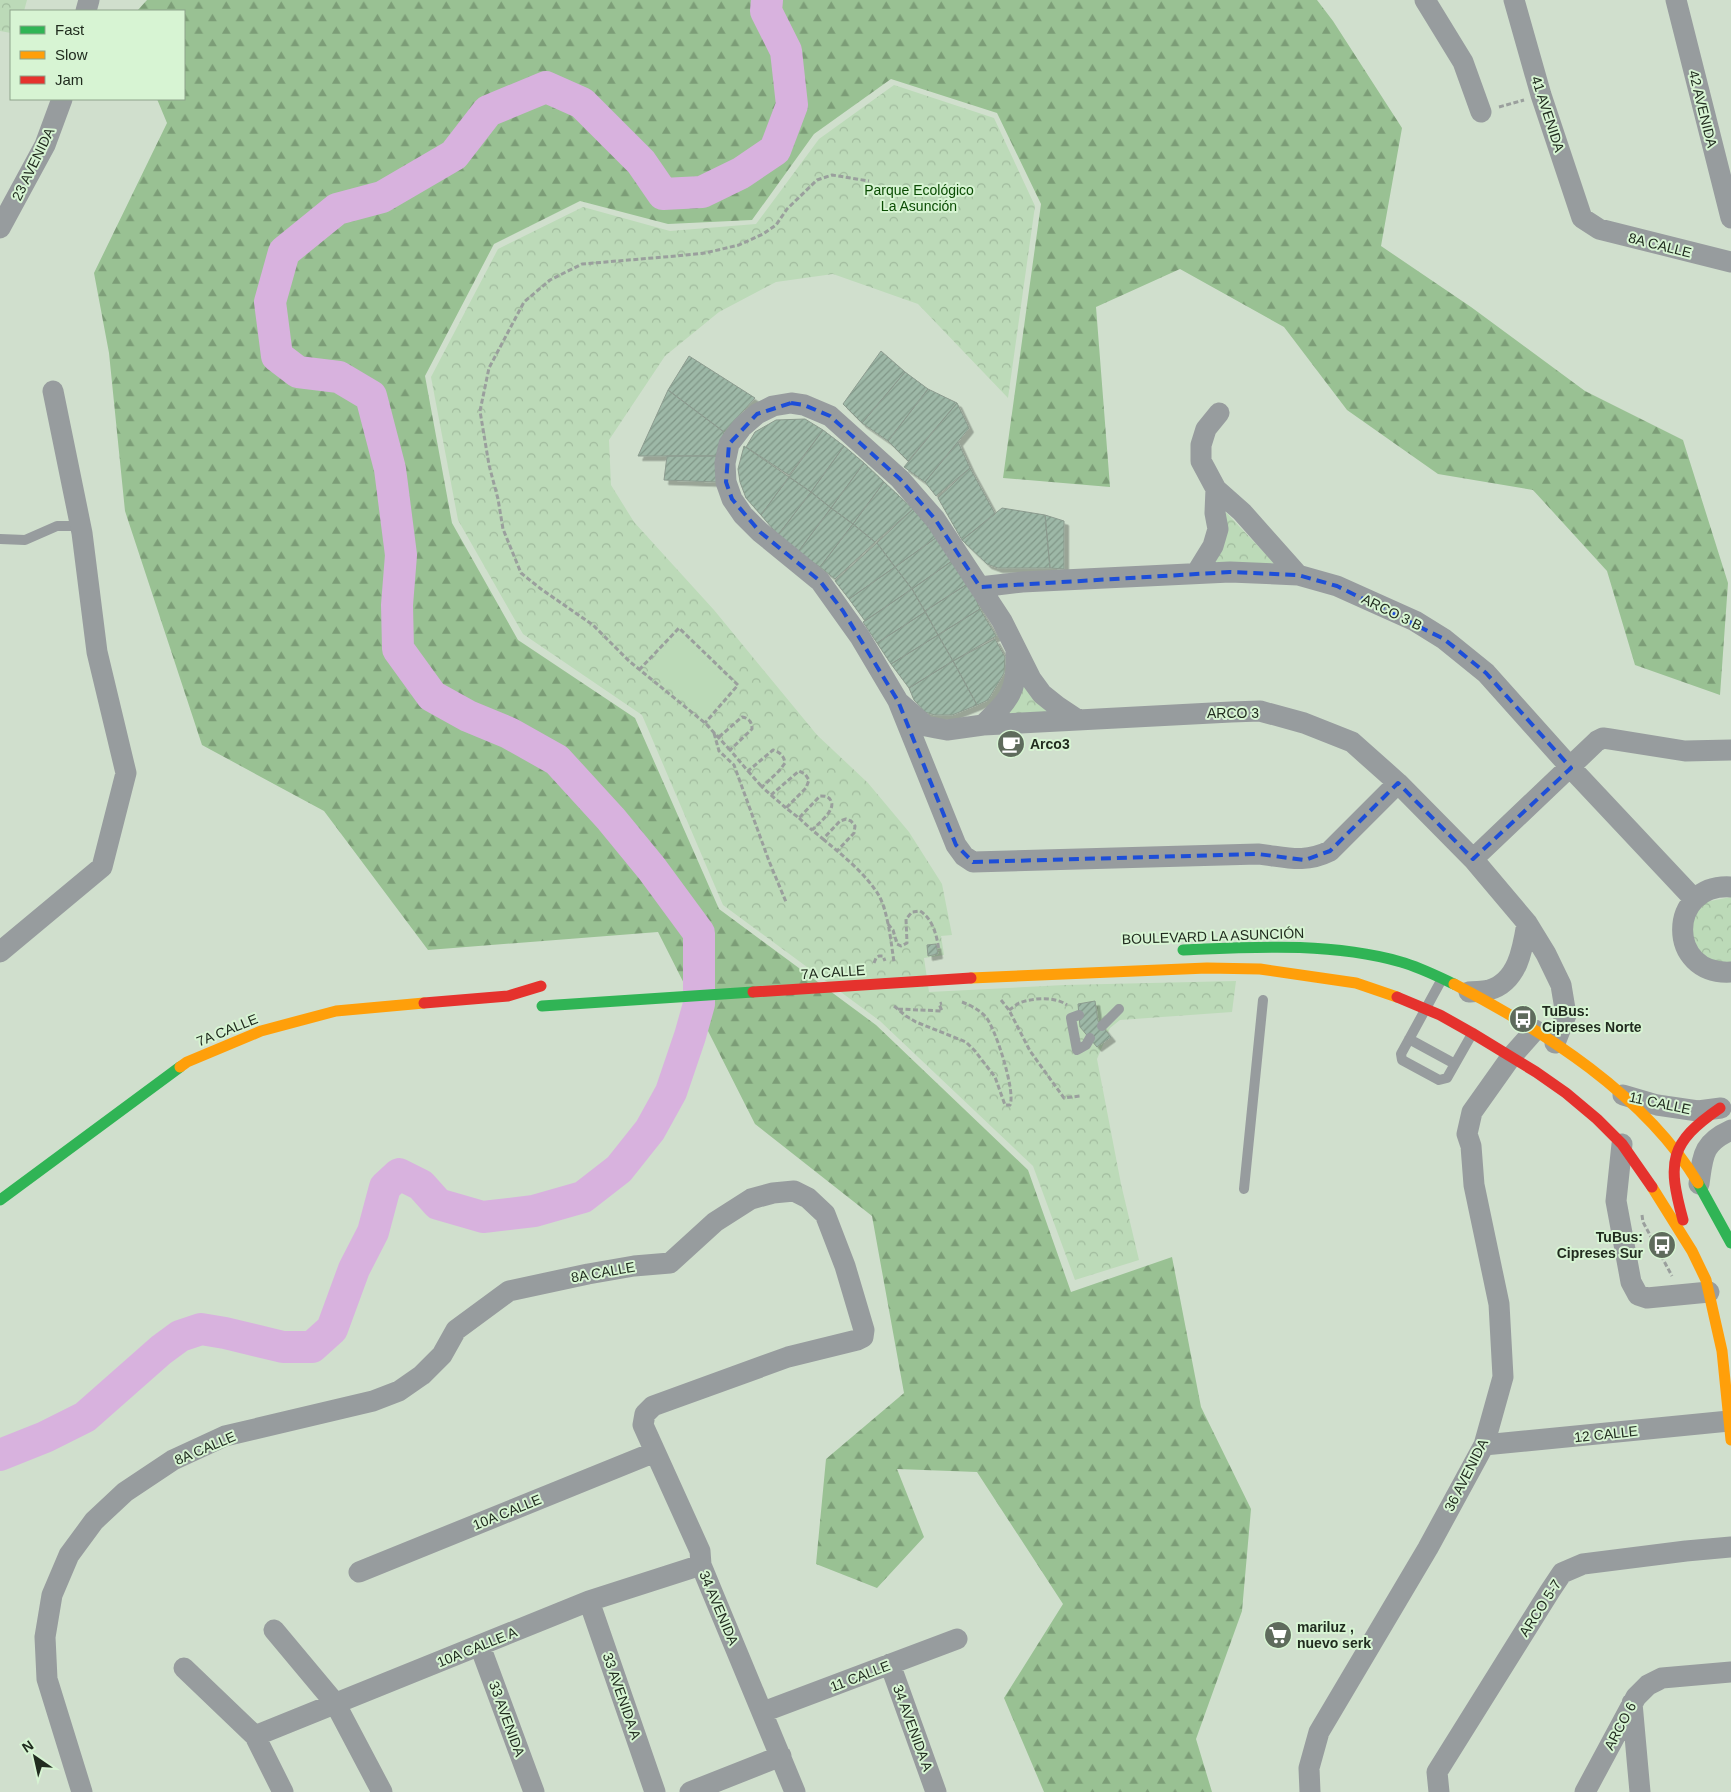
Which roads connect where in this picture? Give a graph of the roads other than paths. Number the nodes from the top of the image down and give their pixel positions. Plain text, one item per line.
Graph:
1 (1425, 0) edge
2 (1514, 0) edge
3 (1676, 0) edge
4 (62, 100) edge
5 (1481, 112) road end
6 (1731, 218) edge
7 (1590, 225) joint
8 (0, 228) edge
9 (1731, 262) edge
10 (53, 391) dead end
11 (1219, 413) dead end
12 (1216, 489) junction
13 (80, 526) junction
14 (0, 538) edge
15 (1197, 572) junction
16 (1298, 575) junction
17 (980, 587) junction
18 (1016, 649) junction
19 (898, 701) junction
20 (1078, 720) junction
21 (983, 725) junction
22 (948, 730) junction
23 (1731, 750) edge
24 (1571, 768) junction
25 (925, 770) junction
26 (1398, 783) junction
27 (1473, 859) junction
28 (1731, 888) edge
29 (1694, 900) junction
30 (1527, 924) junction
31 (1170, 951) dead end
32 (0, 952) edge
33 (1402, 962) junction
34 (1387, 969) dead end
35 (1731, 972) edge
36 (1372, 976) dead end
37 (1442, 978) junction
38 (1356, 984) junction
39 (546, 986) dead end
40 (1469, 992) junction
41 (508, 996) junction
42 (1263, 1000) dead end
43 (1120, 1009) dead end
44 (1425, 1009) junction
45 (1075, 1016) road end
46 (1102, 1026) dead end
47 (1535, 1030) junction
48 (1472, 1033) junction
49 (1090, 1038) dead end
50 (1409, 1039) junction
51 (1555, 1044) junction
52 (1512, 1057) junction
53 (1455, 1064) junction
54 (1618, 1094) junction
55 (1726, 1108) edge
56 (1731, 1130) edge
57 (1622, 1144) junction
58 (1676, 1151) junction
59 (1699, 1184) junction
60 (1244, 1189) dead end
61 (0, 1200) edge
62 (1731, 1242) edge
63 (1692, 1252) junction
64 (1708, 1292) junction
65 (643, 1425) joint
66 (1730, 1430) edge
67 (1484, 1446) junction
68 (655, 1452) junction
69 (1731, 1547) edge
70 (701, 1565) junction
71 (360, 1572) dead end
72 (589, 1601) junction
73 (274, 1630) dead end
74 (957, 1639) dead end
75 (480, 1646) junction
76 (890, 1664) junction
77 (184, 1668) dead end
78 (1731, 1672) edge
79 (335, 1703) junction
80 (1632, 1703) junction
81 (763, 1712) junction
82 (255, 1736) junction
83 (781, 1756) junction
84 (82, 1792) edge
85 (282, 1792) edge
86 (382, 1792) edge
87 (534, 1792) edge
88 (655, 1792) edge
89 (690, 1792) edge
90 (795, 1792) edge
91 (936, 1792) edge
92 (1310, 1792) edge
93 (1440, 1792) edge
94 (1585, 1792) edge
95 (1640, 1792) edge

1 - 5 street
2 - 7 street, 41 AVENIDA
3 - 6 street, 42 AVENIDA
4 - 8 street, 23 AVENIDA
7 - 9 street, 8A CALLE
10 - 13 street
11 - 12 street
12 - 15 street
12 - 16 street
13 - 14 lane
13 - 32 street
15 - 16 street, ARCO 3 B
15 - 17 street, ARCO 3 B
16 - 24 street, ARCO 3 B
17 - 18 street
17 - 19 street
18 - 20 street
18 - 21 street
19 - 22 street, ARCO 3
19 - 25 street
20 - 21 street, ARCO 3
20 - 26 street, ARCO 3
21 - 22 street, ARCO 3
22 - 25 street
23 - 24 street
24 - 27 street
24 - 29 street, ARCO 3 B
25 - 26 street
26 - 27 street, ARCO 3
27 - 30 street, ARCO 3
28 - 29 street
29 - 35 street
30 - 40 street
30 - 51 street, ARCO 3
31 - 33 main road, BOULEVARD LA ASUNCIÓN
33 - 34 main road
33 - 37 main road, BOULEVARD LA ASUNCIÓN
36 - 38 main road
37 - 40 main road, BOULEVARD LA ASUNCIÓN
37 - 44 lane
38 - 41 main road, 7A CALLE, bridge
38 - 44 main road
39 - 41 main road, 7A CALLE
40 - 47 main road, BOULEVARD LA ASUNCIÓN
41 - 61 main road, 7A CALLE
42 - 60 lane
43 - 46 lane
44 - 48 main road
44 - 50 lane
45 - 49 lane
47 - 51 main road, BOULEVARD LA ASUNCIÓN
47 - 52 street
48 - 52 main road
48 - 53 lane
50 - 53 lane
50 - 53 lane
51 - 54 main road, BOULEVARD LA ASUNCIÓN
52 - 57 main road
52 - 67 street, 36 AVENIDA
54 - 55 street, 11 CALLE
54 - 58 main road, BOULEVARD LA ASUNCIÓN
55 - 58 main road
56 - 59 street
57 - 63 main road
57 - 64 street
58 - 59 main road, BOULEVARD LA ASUNCIÓN
58 - 63 main road
59 - 62 main road, BOULEVARD LA ASUNCIÓN
63 - 64 main road
64 - 66 main road
65 - 68 street, 34 AVENIDA
65 - 84 street, 8A CALLE
66 - 67 street, 12 CALLE
67 - 92 street, 36 AVENIDA
68 - 70 street, 34 AVENIDA
68 - 71 street, 10A CALLE
69 - 93 street, ARCO 5-7
70 - 72 street, 10A CALLE A
70 - 81 street, 34 AVENIDA
72 - 75 street, 10A CALLE A
72 - 88 street, 33 AVENIDA A
73 - 79 street
74 - 76 street, 11 CALLE
75 - 79 street, 10A CALLE A
75 - 87 street, 33 AVENIDA
76 - 81 street, 11 CALLE
76 - 91 street, 34 AVENIDA A
77 - 82 street
78 - 80 street, ARCO 6
79 - 82 street, 10A CALLE A
79 - 86 street
80 - 94 street, ARCO 6
80 - 95 street
81 - 83 street, 34 AVENIDA
82 - 85 street
83 - 89 street
83 - 90 street, 34 AVENIDA

